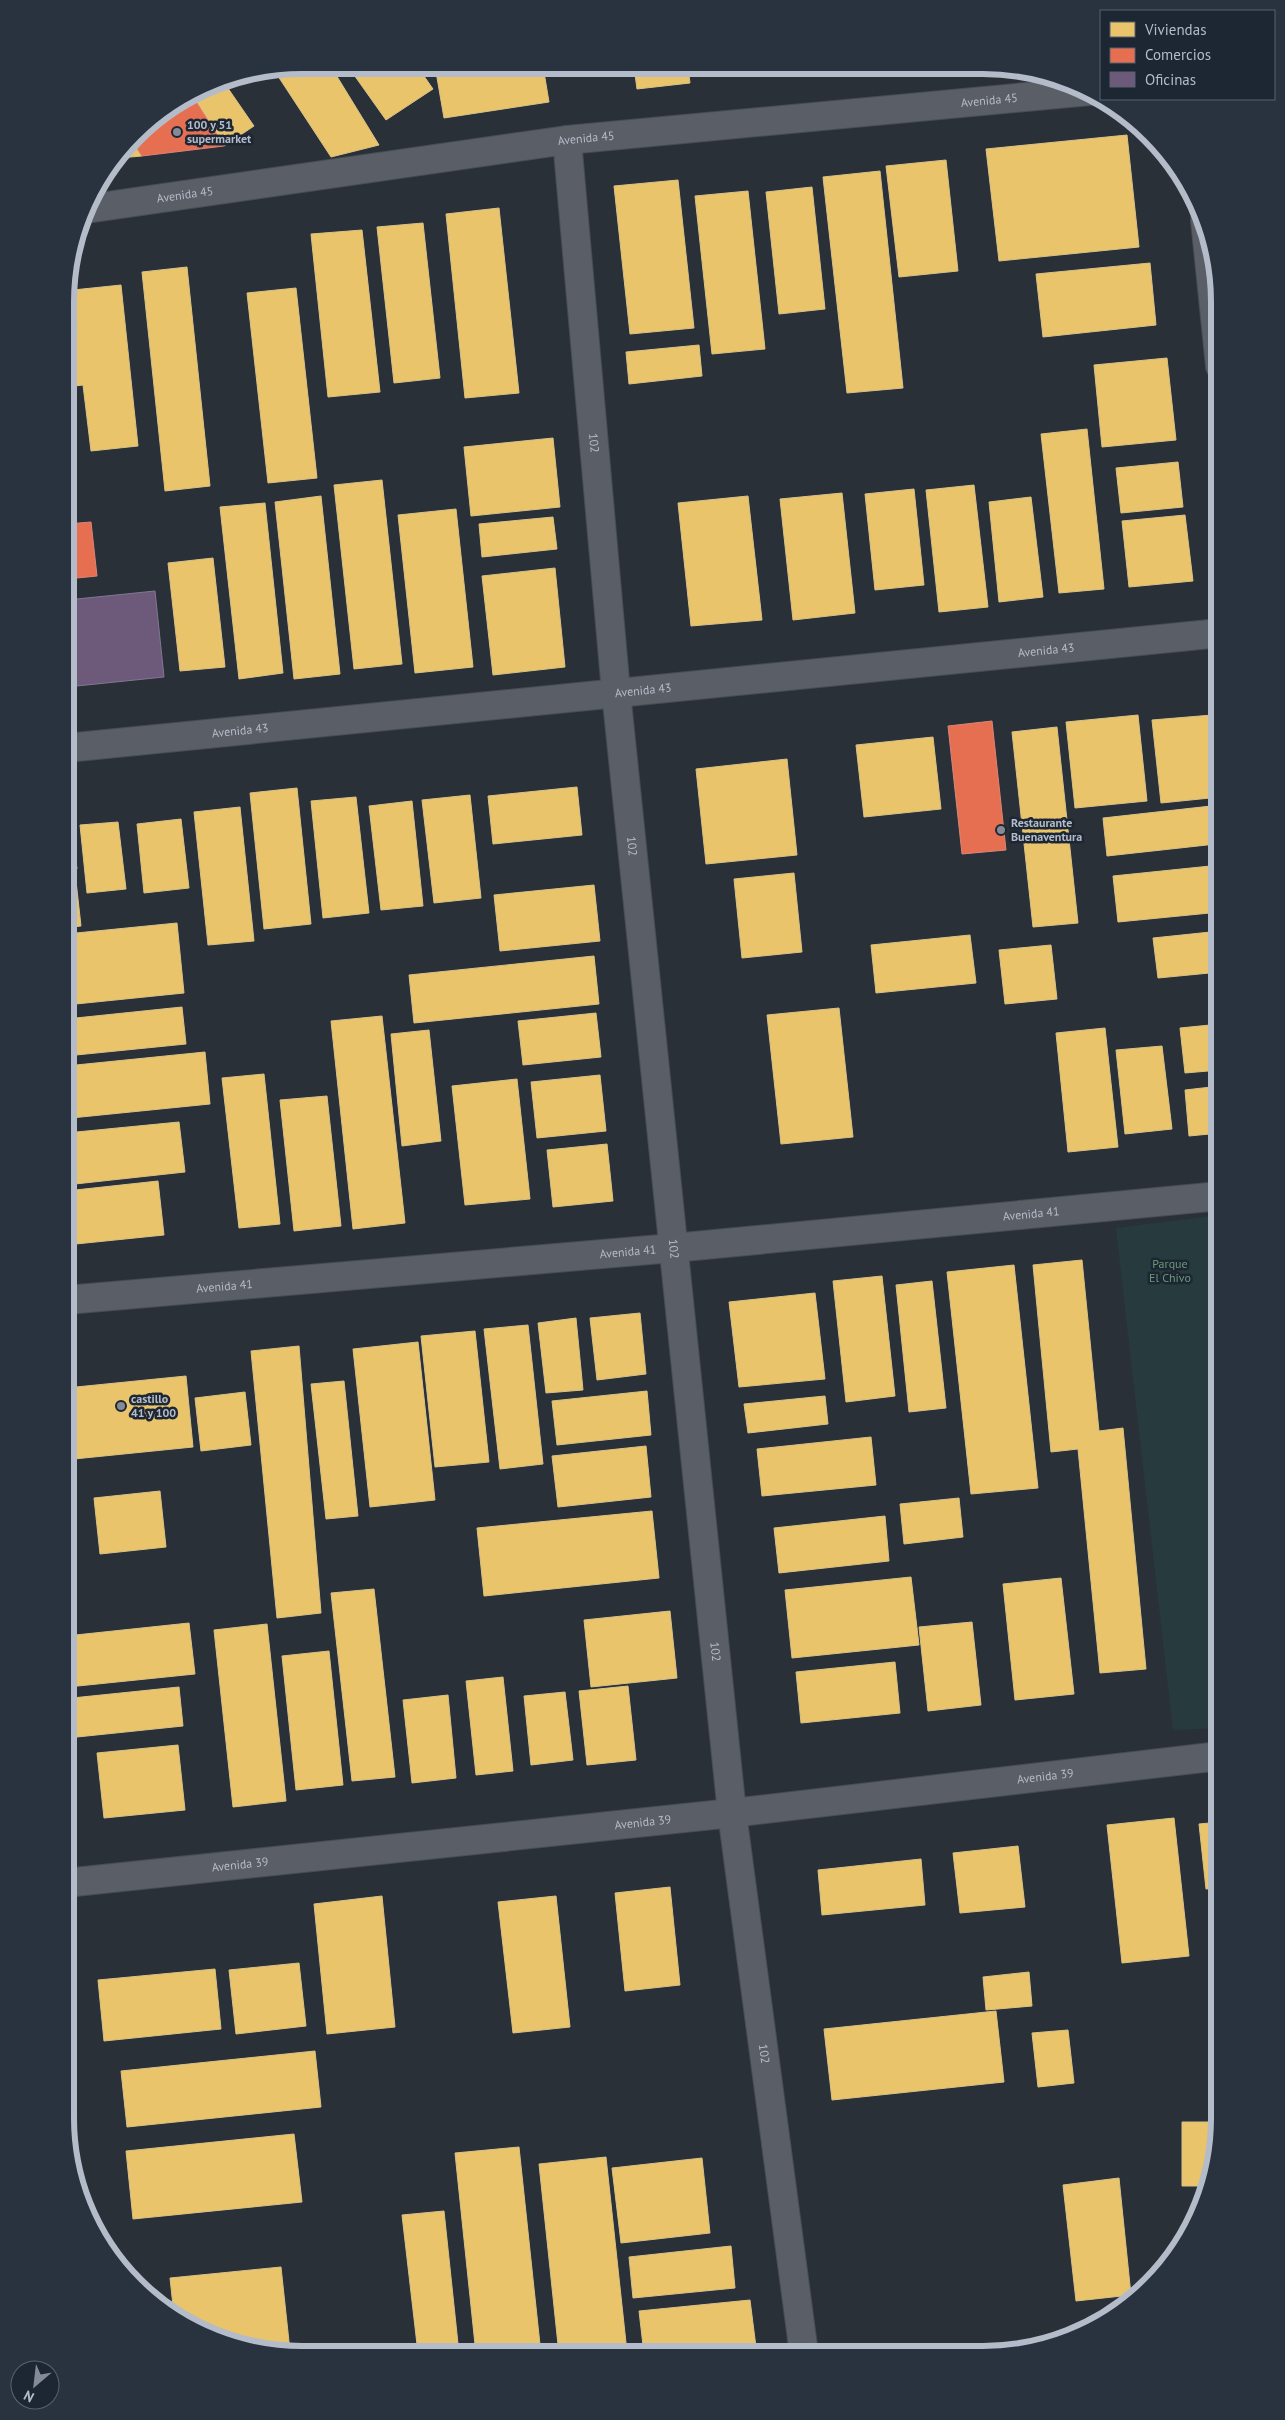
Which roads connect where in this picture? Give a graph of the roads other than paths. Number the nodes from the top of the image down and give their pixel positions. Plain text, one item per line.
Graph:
1 (1074, 92) edge
2 (567, 140) junction
3 (93, 209) edge
4 (1211, 635) edge
5 (616, 692) junction
6 (74, 747) edge
7 (1211, 1197) edge
8 (673, 1248) junction
9 (74, 1299) edge
10 (1211, 1757) edge
11 (732, 1813) junction
12 (74, 1883) edge
13 (803, 2346) edge

1 - 2 street, Avenida 45
2 - 3 street, Avenida 45
2 - 5 street, 102
4 - 5 street, Avenida 43
5 - 6 street, Avenida 43
5 - 8 street, 102
7 - 8 street, Avenida 41
8 - 9 street, Avenida 41
8 - 11 street, 102
10 - 11 street, Avenida 39
11 - 12 street, Avenida 39
11 - 13 street, 102

